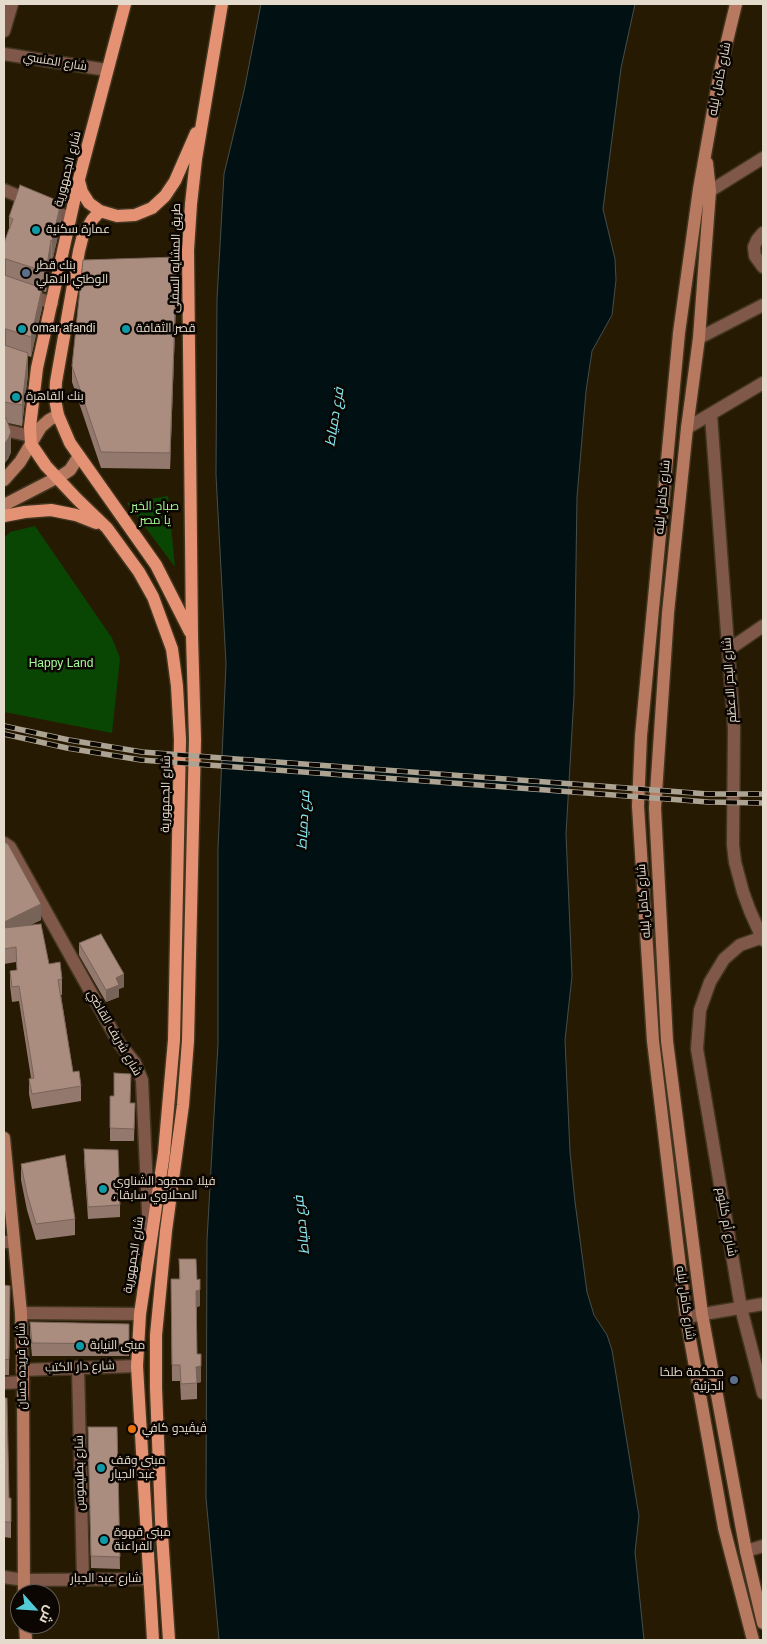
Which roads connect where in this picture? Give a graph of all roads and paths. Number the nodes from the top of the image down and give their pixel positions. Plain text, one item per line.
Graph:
1 (12, 4) edge
2 (125, 4) edge
3 (222, 4) edge
4 (736, 4) edge
5 (4, 31) edge
6 (4, 54) edge
7 (107, 70) junction
8 (205, 114) junction
9 (705, 156) junction
10 (763, 158) edge
11 (79, 179) junction
12 (4, 190) edge
13 (710, 191) junction
14 (100, 211) junction
15 (70, 218) junction
16 (763, 233) edge
17 (763, 267) edge
18 (4, 287) edge
19 (52, 303) junction
20 (763, 306) edge
21 (679, 333) junction
22 (699, 336) junction
23 (677, 351) junction
24 (696, 354) junction
25 (763, 383) edge
26 (58, 415) junction
27 (712, 415) junction
28 (687, 428) junction
29 (4, 430) edge
30 (31, 440) junction
31 (79, 456) junction
32 (56, 477) junction
33 (4, 480) edge
34 (4, 505) edge
35 (4, 516) edge
36 (107, 528) junction
37 (763, 626) edge
38 (192, 636) junction
39 (728, 650) junction
40 (4, 843) edge
41 (763, 938) edge
42 (4, 1138) edge
43 (7, 1195) edge
44 (9, 1242) edge
45 (150, 1245) junction
46 (4, 1293) edge
47 (19, 1293) junction
48 (763, 1304) edge
49 (741, 1308) junction
50 (21, 1313) junction
51 (140, 1314) junction
52 (702, 1314) junction
53 (686, 1317) junction
54 (137, 1366) junction
55 (78, 1367) junction
56 (23, 1376) junction
57 (4, 1383) edge
58 (763, 1393) edge
59 (763, 1546) edge
60 (746, 1551) junction
61 (4, 1577) edge
62 (83, 1579) junction
63 (149, 1579) junction
64 (24, 1580) junction
65 (24, 1584) edge
66 (763, 1623) edge
67 (153, 1640) edge
68 (170, 1640) edge
69 (753, 1640) edge

1 - 5 street
2 - 7 main road, شارع الجمهورية
3 - 8 main road, طريق المشايه السفلى
4 - 9 street, شارع كامل ليله
6 - 7 street, شارع المنسي
7 - 11 main road, شارع الجمهورية
8 - 14 main road
8 - 38 main road, طريق المشايه السفلى
9 - 13 street, شارع كامل ليله
9 - 21 street, شارع كامل ليله
10 - 13 street
11 - 14 main road
11 - 15 main road, شارع الجمهورية
12 - 15 street
13 - 22 street, شارع كامل ليله
14 - 26 main road
15 - 19 main road, شارع الجمهورية
16 - 17 street
18 - 19 street
19 - 30 main road, شارع الجمهورية
20 - 22 street
21 - 22 street
21 - 23 street, شارع كامل ليله
22 - 24 street, شارع كامل ليله
23 - 24 street
23 - 53 street, شارع كامل ليله
24 - 28 street, شارع كامل ليله
25 - 27 street
26 - 30 street
26 - 31 main road
27 - 28 street
27 - 39 street, شارع البحر الاعظم
28 - 52 street, شارع كامل ليله
29 - 30 street
30 - 32 main road, شارع الجمهورية
30 - 33 street
31 - 32 street
31 - 38 main road
32 - 34 street
32 - 36 main road, شارع الجمهورية
35 - 36 main road
36 - 45 main road, شارع الجمهورية
37 - 39 street
38 - 68 main road
39 - 41 street, شارع البحر الاعظم
40 - 45 street, شارع شريف القاضي
41 - 49 street, شارع أم كلثوم
42 - 43 street, شارع فريده حسان
43 - 44 street, شارع فريده حسان
44 - 47 street, شارع فريده حسان
45 - 51 main road, شارع الجمهورية
46 - 47 street
47 - 50 street, شارع فريده حسان
48 - 49 street
49 - 52 street
49 - 58 street, شارع أم كلثوم
50 - 51 street
50 - 56 street, شارع فريده حسان
51 - 54 main road, شارع الجمهورية
52 - 53 street
52 - 60 street, شارع كامل ليله
53 - 69 street, شارع كامل ليله
54 - 55 street, شارع دار الكتب
54 - 63 main road, شارع الجمهورية
55 - 56 street, شارع دار الكتب
55 - 62 street, شارع بطليموس
56 - 57 street, شارع دار الكتب
56 - 64 street, شارع فريده حسان
59 - 60 street
60 - 66 street, شارع كامل ليله
61 - 64 street, شارع عبد الجبار
62 - 63 street, شارع عبد الجبار
62 - 64 street, شارع عبد الجبار
63 - 67 main road, شارع الجمهورية
64 - 65 street, شارع فريده حسان

